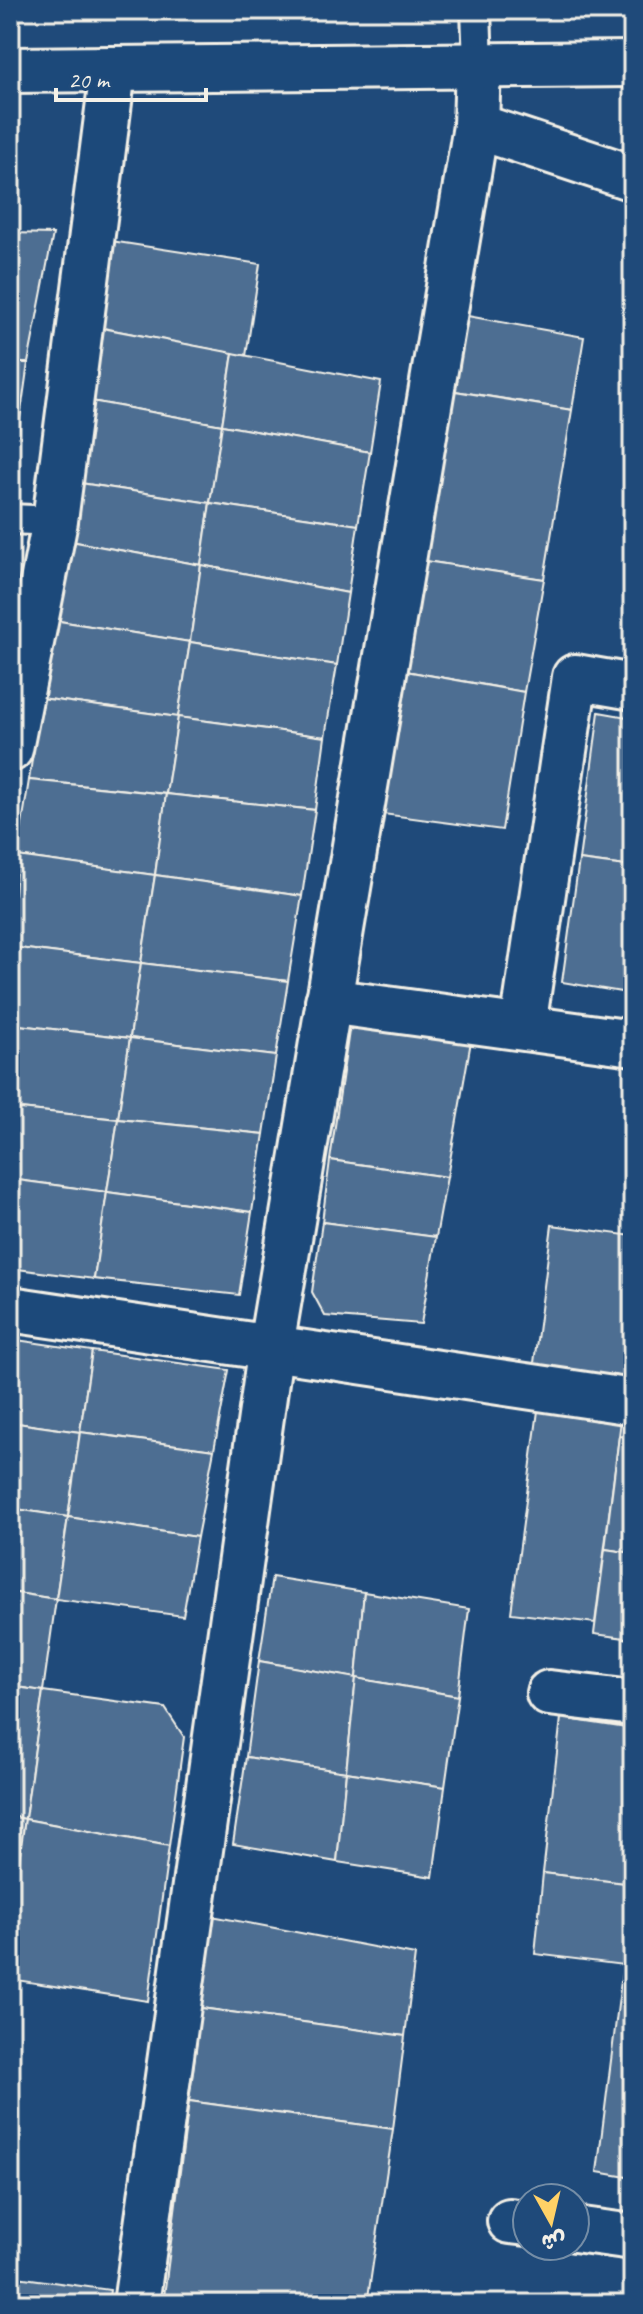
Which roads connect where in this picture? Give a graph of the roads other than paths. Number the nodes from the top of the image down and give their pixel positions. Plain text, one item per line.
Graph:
1 (476, 10) edge
2 (478, 64) junction
3 (633, 64) edge
4 (10, 70) edge
5 (113, 71) junction
6 (476, 126) junction
7 (633, 178) edge
8 (10, 519) edge
9 (55, 521) junction
10 (633, 687) edge
11 (10, 749) edge
12 (328, 1001) junction
13 (523, 1026) junction
14 (633, 1043) edge
15 (10, 1309) edge
16 (271, 1346) junction
17 (633, 1402) edge
18 (549, 1693) dead end
19 (633, 1703) edge
20 (591, 2231) edge
21 (633, 2237) edge
22 (136, 2304) edge

1 - 2 lane
2 - 3 street
2 - 5 street
2 - 6 street
4 - 5 street
5 - 9 street
6 - 7 street
6 - 12 street
8 - 9 lane
9 - 11 street
10 - 13 street
12 - 13 street
12 - 16 street
13 - 14 street
15 - 16 street
16 - 17 street
16 - 22 street
18 - 19 street
20 - 21 street

